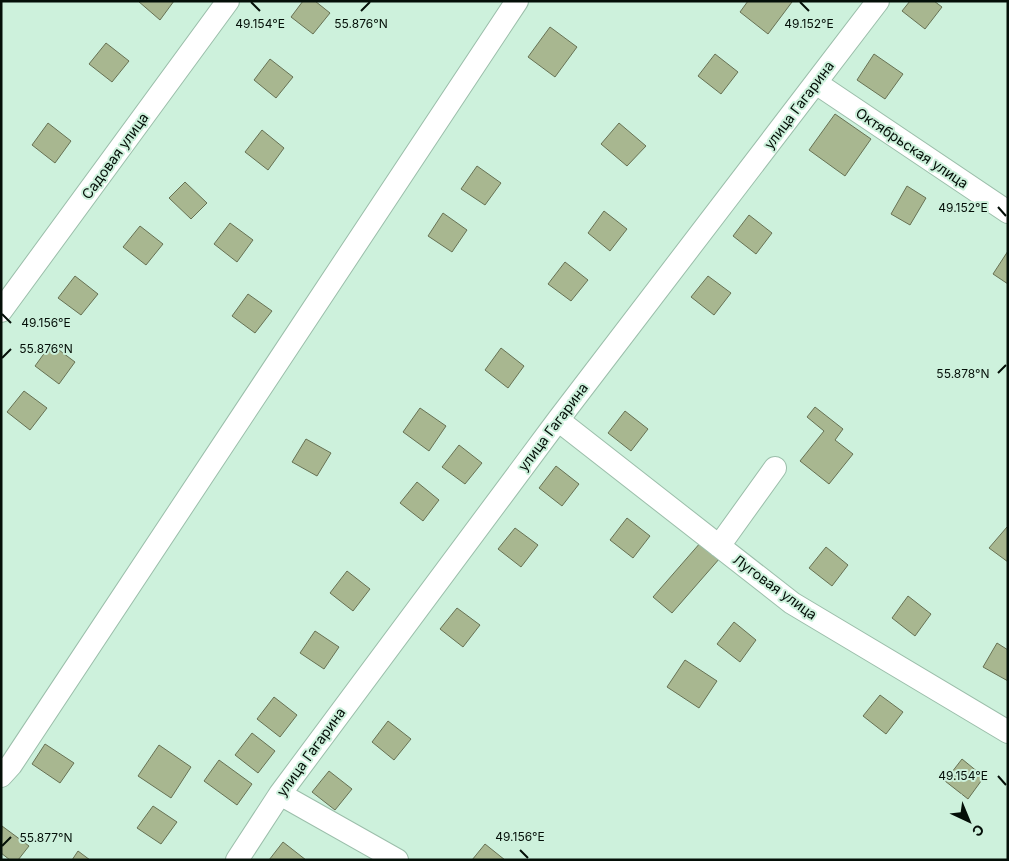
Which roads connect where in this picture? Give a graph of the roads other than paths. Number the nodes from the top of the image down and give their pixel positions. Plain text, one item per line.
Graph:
1 (228, 1) edge
2 (517, 1) edge
3 (878, 1) edge
4 (816, 84) junction
5 (1008, 212) edge
6 (1, 311) edge
7 (558, 420) junction
8 (775, 468) dead end
9 (719, 546) junction
10 (1008, 732) edge
11 (1, 776) edge
12 (280, 794) junction
13 (237, 860) edge
14 (397, 860) edge

1 - 6 street, Садовая улица
2 - 11 street
3 - 4 street, улица Гагарина
4 - 5 street, Октябрьская улица
4 - 7 street, улица Гагарина
7 - 9 street, Луговая улица
7 - 12 street, улица Гагарина
8 - 9 street
9 - 10 street, Луговая улица
12 - 13 street, улица Гагарина
12 - 14 street

